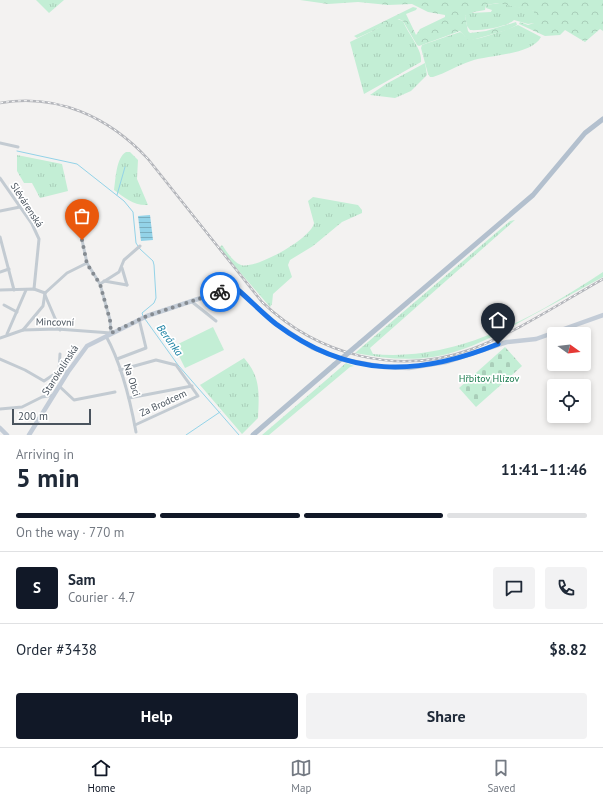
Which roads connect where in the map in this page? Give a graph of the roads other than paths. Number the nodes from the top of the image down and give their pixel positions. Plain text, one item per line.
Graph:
1 (603, 119) edge
2 (0, 143) edge
3 (18, 147) dead end
4 (0, 178) edge
5 (20, 207) junction
6 (0, 212) edge
7 (0, 237) edge
8 (82, 240) dead end
9 (139, 248) dead end
10 (2, 250) edge
11 (87, 264) junction
12 (122, 268) junction
13 (9, 269) junction
14 (0, 272) edge
15 (103, 281) junction
16 (100, 284) junction
17 (34, 289) junction
18 (0, 290) edge
19 (14, 290) junction
20 (26, 290) junction
21 (45, 293) junction
22 (191, 302) junction
23 (4, 305) dead end
24 (17, 312) junction
25 (603, 315) edge
26 (142, 318) junction
27 (216, 321) dead end
28 (23, 330) junction
29 (60, 330) junction
30 (111, 333) junction
31 (7, 335) junction
32 (106, 336) junction
33 (0, 338) edge
34 (60, 354) dead end
35 (0, 359) edge
36 (117, 359) junction
37 (59, 364) junction
38 (120, 370) junction
39 (59, 371) junction
40 (67, 371) junction
41 (60, 386) junction
42 (192, 386) junction
43 (115, 392) dead end
44 (54, 395) junction
45 (129, 398) junction
46 (0, 409) edge
47 (135, 425) junction
48 (0, 428) edge
49 (136, 432) dead end
50 (7, 435) edge
51 (29, 435) edge
52 (253, 435) edge

1 - 52 main road, bridge
2 - 3 street
4 - 5 street, Slévárenská
5 - 6 street
5 - 17 street, Slévárenská
7 - 10 street
8 - 11 street
9 - 12 street
10 - 13 street
11 - 16 street
11 - 21 street
12 - 15 street
12 - 15 street
13 - 14 street
13 - 19 street
15 - 16 street
16 - 30 street
17 - 20 street
17 - 21 street
18 - 19 street
19 - 20 street
20 - 24 street
21 - 28 street
21 - 29 street
22 - 25 street, Starokolínská
22 - 26 street, Starokolínská
22 - 27 street
23 - 24 street
24 - 31 street
26 - 30 street, Starokolínská
26 - 36 street
28 - 29 street, Mincovní
28 - 31 street, Mincovní
29 - 30 street, Mincovní
30 - 32 street, Starokolínská
31 - 33 street, Mincovní
32 - 36 street, Na Obci
32 - 40 street, Starokolínská
34 - 37 street
35 - 39 street
36 - 38 street, Na Obci
37 - 39 street
37 - 40 street
38 - 42 street
38 - 45 street, Na Obci
39 - 40 street
40 - 41 street, Starokolínská
41 - 43 street
41 - 44 street, Starokolínská
42 - 45 street
42 - 47 street, Za Brodcem
44 - 46 street
44 - 51 street, Starokolínská
45 - 47 street, Na Obci
47 - 49 street, Na Obci
48 - 50 street

